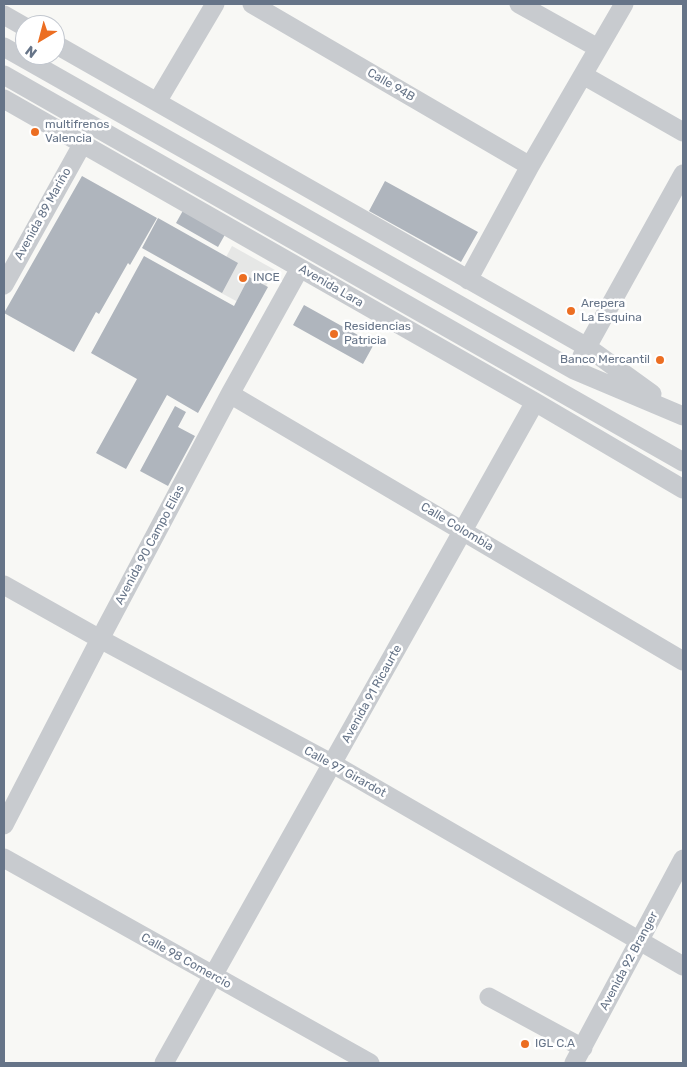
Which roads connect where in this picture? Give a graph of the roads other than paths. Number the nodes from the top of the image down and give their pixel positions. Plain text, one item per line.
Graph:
1 (215, 4) edge
2 (252, 4) edge
3 (519, 4) edge
4 (624, 4) edge
5 (4, 15) edge
6 (15, 21) edge
7 (4, 46) edge
8 (598, 48) junction
9 (65, 50) edge
10 (4, 75) edge
11 (582, 75) junction
12 (4, 99) edge
13 (157, 102) junction
14 (683, 132) edge
15 (83, 143) junction
16 (530, 166) junction
17 (683, 174) edge
18 (300, 268) junction
19 (468, 280) junction
20 (4, 285) edge
21 (587, 347) junction
22 (574, 370) junction
23 (230, 394) junction
24 (535, 402) junction
25 (681, 411) edge
26 (683, 462) edge
27 (683, 489) edge
28 (464, 531) junction
29 (4, 585) edge
30 (100, 639) junction
31 (683, 661) edge
32 (332, 764) junction
33 (4, 825) edge
34 (4, 858) edge
35 (683, 859) edge
36 (639, 942) junction
37 (683, 966) edge
38 (213, 976) junction
39 (489, 997) dead end
40 (579, 1056) edge
41 (164, 1063) edge
42 (370, 1063) edge

1 - 13 street
2 - 16 street, Calle 94B
3 - 8 street
4 - 8 street
5 - 6 street
7 - 22 street
8 - 11 street
9 - 13 street
10 - 26 street, Avenida Lara
11 - 14 street
11 - 16 street
12 - 15 street, Avenida Lara
13 - 19 street
15 - 18 street, Avenida Lara
15 - 20 street, Avenida 89 Mariño
16 - 19 street
17 - 21 street
18 - 23 street, Avenida 90 Campo Elias
18 - 24 street, Avenida Lara
19 - 21 street
21 - 22 street
21 - 25 street
22 - 25 street
23 - 28 street, Calle Colombia
23 - 30 street, Avenida 90 Campo Elias
24 - 27 street, Avenida Lara
24 - 28 street, Avenida 91 Ricaurte
28 - 31 street, Calle Colombia
28 - 32 street, Avenida 91 Ricaurte
29 - 30 street, Calle 97 Girardot
30 - 32 street, Calle 97 Girardot
30 - 33 street, Avenida 90 Campo Elias
32 - 36 street, Calle 97 Girardot
32 - 38 street, Avenida 91 Ricaurte
34 - 38 street, Calle 98 Comercio
35 - 36 street, Avenida 92 Branger
36 - 37 street, Calle 97 Girardot
36 - 40 street, Avenida 92 Branger
38 - 41 street, Avenida 91 Ricaurte
38 - 42 street, Calle 98 Comercio
39 - 40 street

